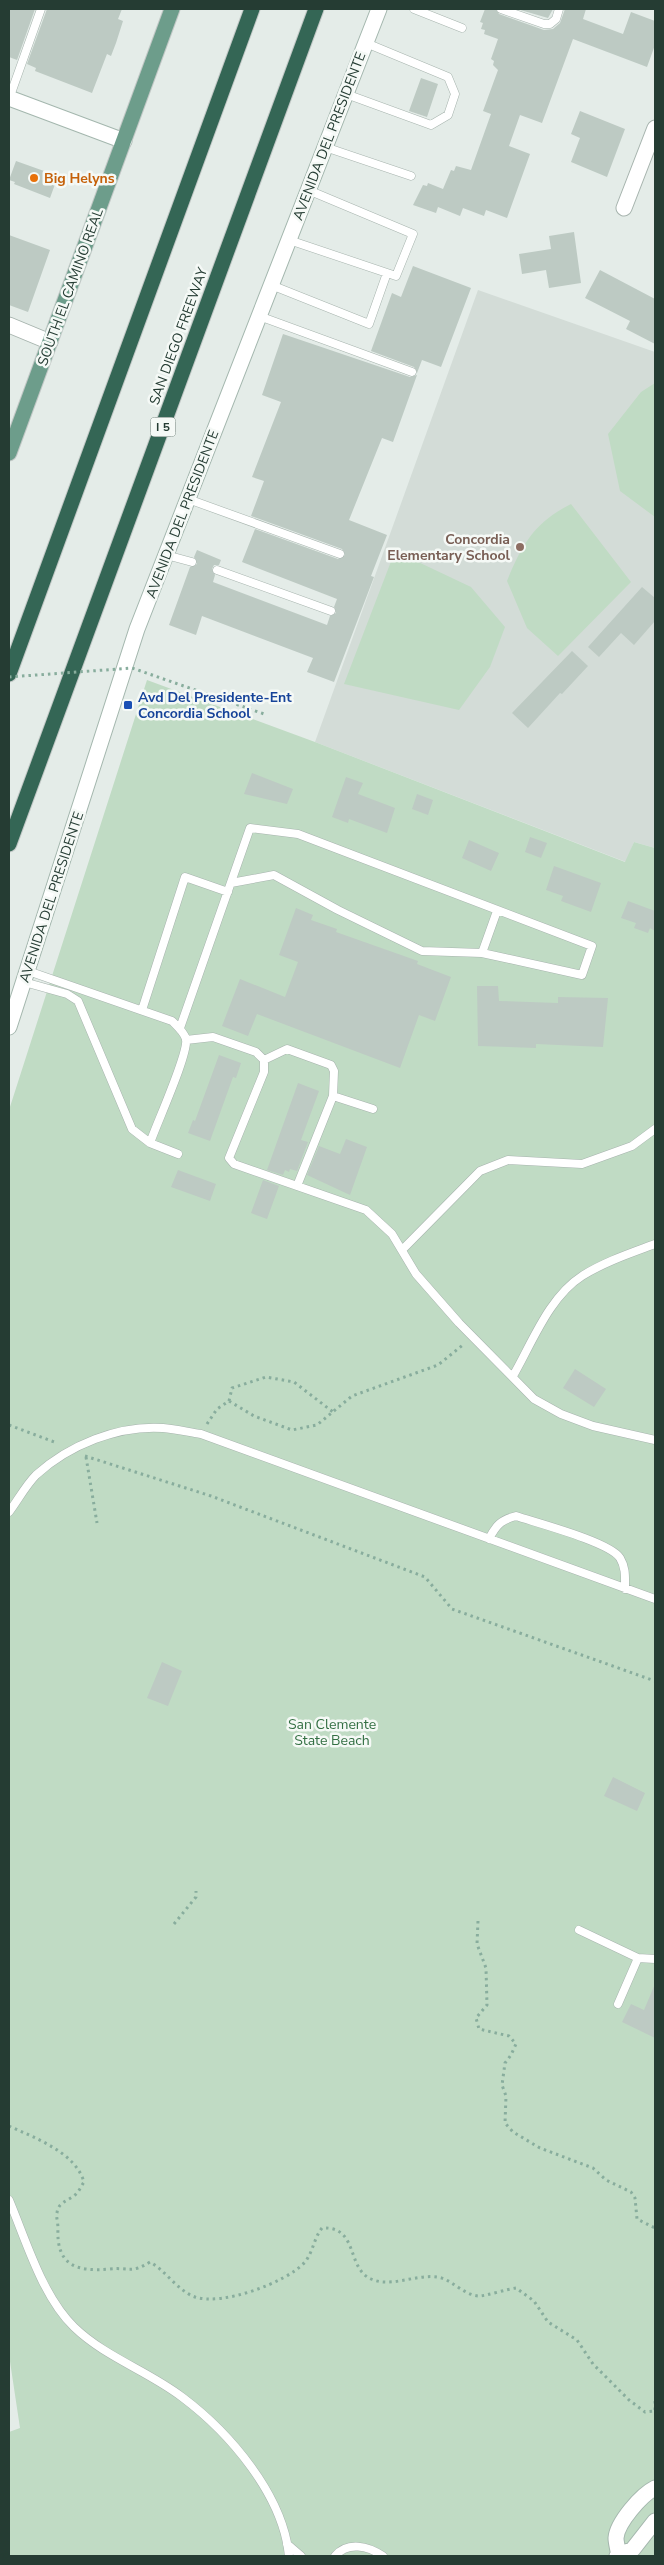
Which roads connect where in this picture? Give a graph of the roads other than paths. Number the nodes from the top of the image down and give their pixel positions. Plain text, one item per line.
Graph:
1 (42, 9) edge
2 (172, 9) edge
3 (252, 9) edge
4 (316, 9) edge
5 (379, 9) edge
6 (414, 9) edge
7 (501, 9) edge
8 (560, 9) edge
9 (462, 28) dead end
10 (366, 43) junction
11 (346, 94) junction
12 (9, 99) edge
13 (655, 128) edge
14 (124, 141) junction
15 (325, 147) junction
16 (411, 176) dead end
17 (308, 190) junction
18 (624, 208) dead end
19 (289, 240) junction
20 (387, 273) junction
21 (271, 285) junction
22 (259, 316) junction
23 (9, 326) edge
24 (50, 342) junction
25 (412, 372) dead end
26 (9, 453) edge
27 (188, 499) junction
28 (340, 554) dead end
29 (166, 555) junction
30 (192, 562) dead end
31 (217, 570) dead end
32 (331, 611) dead end
33 (9, 676) edge
34 (9, 844) edge
35 (231, 884) junction
36 (228, 892) junction
37 (497, 911) junction
38 (482, 953) junction
39 (26, 977) junction
40 (142, 1010) junction
41 (9, 1027) edge
42 (180, 1028) junction
43 (186, 1040) junction
44 (264, 1060) junction
45 (333, 1096) junction
46 (373, 1109) dead end
47 (655, 1129) edge
48 (150, 1143) junction
49 (178, 1154) dead end
50 (297, 1186) junction
51 (655, 1244) edge
52 (402, 1250) junction
53 (513, 1376) junction
54 (655, 1440) edge
55 (9, 1512) edge
56 (489, 1539) junction
57 (625, 1588) junction
58 (655, 1599) edge
59 (579, 1930) dead end
60 (638, 1958) junction
61 (655, 1959) edge
62 (618, 2004) dead end
63 (9, 2200) edge
64 (655, 2488) edge
65 (655, 2521) edge
66 (287, 2544) junction
67 (618, 2555) edge
68 (289, 2556) edge
69 (301, 2556) edge
70 (334, 2556) edge
71 (383, 2556) edge

1 - 12 lane
2 - 14 main road, SOUTH EL CAMINO REAL
3 - 33 highway
4 - 34 highway, SAN DIEGO FREEWAY / I 5
5 - 10 street, AVENIDA DEL PRESIDENTE
6 - 9 lane
7 - 8 lane
10 - 11 street, AVENIDA DEL PRESIDENTE
10 - 11 lane
11 - 15 street, AVENIDA DEL PRESIDENTE
12 - 14 street
13 - 18 street
14 - 24 main road, SOUTH EL CAMINO REAL
15 - 16 lane
15 - 17 street, AVENIDA DEL PRESIDENTE
17 - 19 street, AVENIDA DEL PRESIDENTE
17 - 20 lane
19 - 20 lane
19 - 21 street, AVENIDA DEL PRESIDENTE
20 - 21 lane
21 - 22 street, AVENIDA DEL PRESIDENTE
22 - 25 lane
22 - 27 street, AVENIDA DEL PRESIDENTE
23 - 24 street
24 - 26 main road, SOUTH EL CAMINO REAL
27 - 28 lane
27 - 29 street, AVENIDA DEL PRESIDENTE
29 - 30 lane
29 - 39 street, AVENIDA DEL PRESIDENTE
31 - 32 lane
35 - 36 lane
35 - 37 lane
35 - 38 lane
36 - 40 lane
36 - 42 lane
37 - 38 lane
37 - 38 lane
39 - 40 lane
39 - 41 street, AVENIDA DEL PRESIDENTE
39 - 48 lane
40 - 42 lane
42 - 43 lane
43 - 44 lane
43 - 48 lane
44 - 45 lane
44 - 50 lane
45 - 46 lane
45 - 50 lane
47 - 52 lane
48 - 49 lane
50 - 52 lane
51 - 53 lane
52 - 53 lane
53 - 54 lane
55 - 56 lane
56 - 57 lane
56 - 57 lane
57 - 58 lane
59 - 60 lane
60 - 61 lane
60 - 62 lane
63 - 66 lane
64 - 67 street
65 - 67 street
66 - 68 lane
66 - 69 lane
70 - 71 lane

